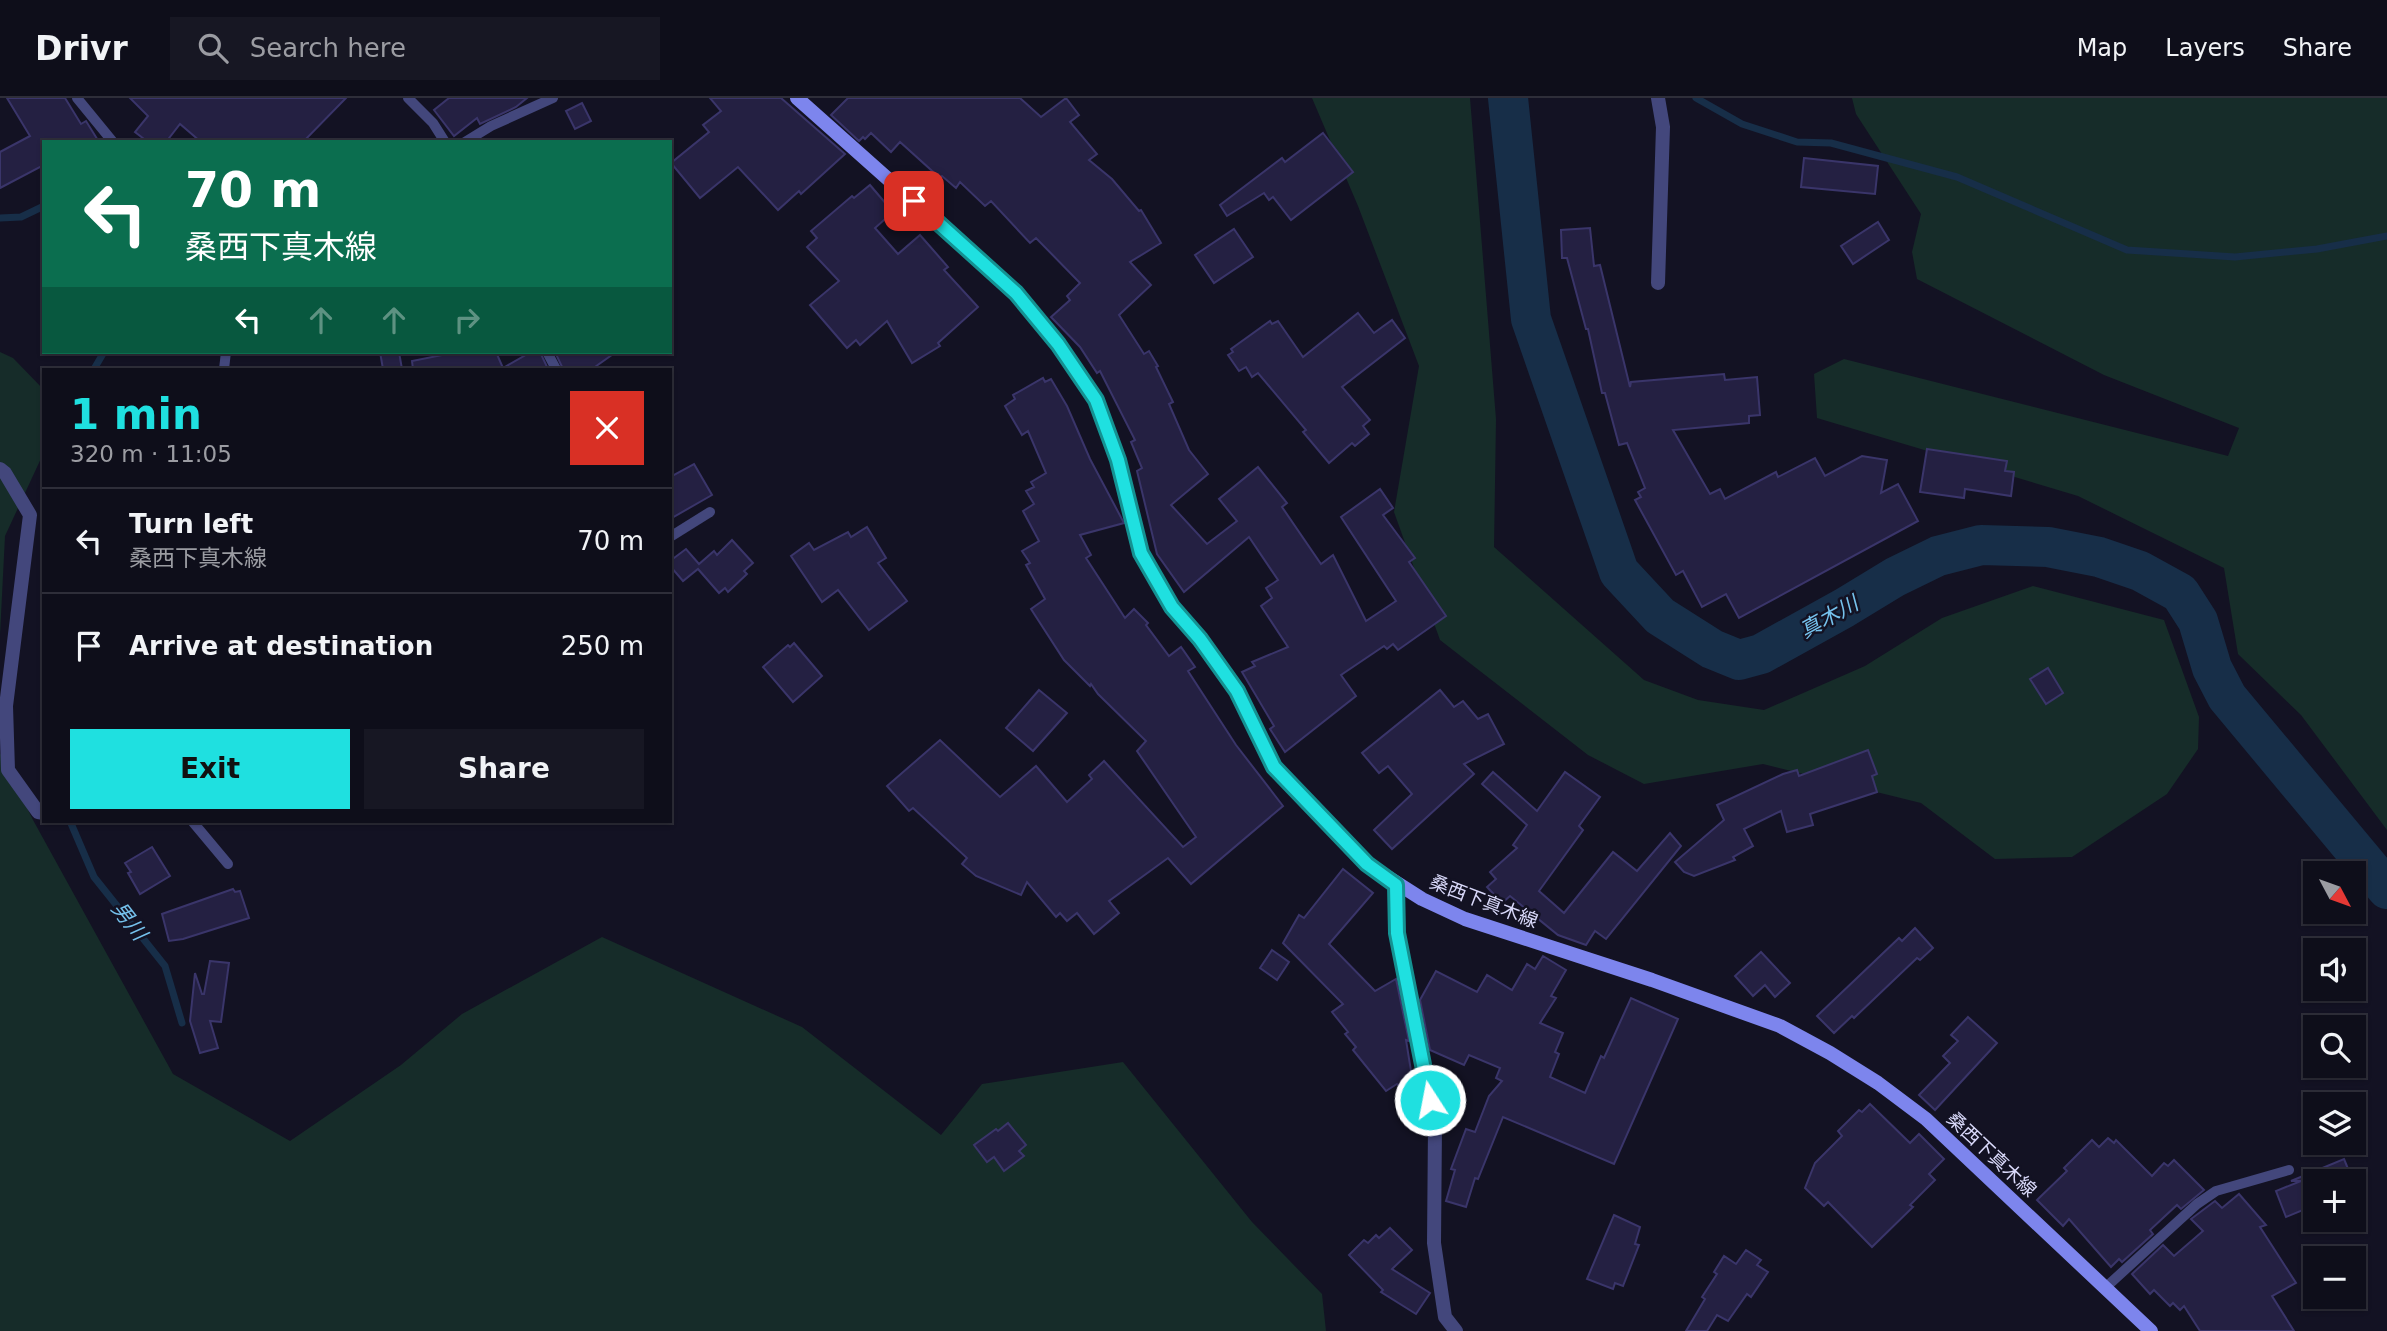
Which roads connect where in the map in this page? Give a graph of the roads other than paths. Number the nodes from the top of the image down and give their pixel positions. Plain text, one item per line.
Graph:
1 (77, 98) edge
2 (408, 98) edge
3 (553, 98) edge
4 (797, 98) edge
5 (1658, 98) edge
6 (111, 140) edge
7 (442, 140) edge
8 (468, 140) edge
9 (1658, 283) dead end
10 (0, 469) edge
11 (710, 512) dead end
12 (672, 536) edge
13 (42, 813) edge
14 (194, 823) edge
15 (228, 864) dead end
16 (1396, 885) junction
17 (2289, 1170) dead end
18 (2105, 1288) junction
19 (1456, 1331) edge
20 (2151, 1331) edge

1 - 6 lane
2 - 7 lane
3 - 8 lane
4 - 16 main road, 桑西下真木線
5 - 9 street
10 - 13 street
11 - 12 lane
14 - 15 lane
16 - 18 main road, 桑西下真木線
16 - 19 street
17 - 18 lane
18 - 20 main road, 桑西下真木線

